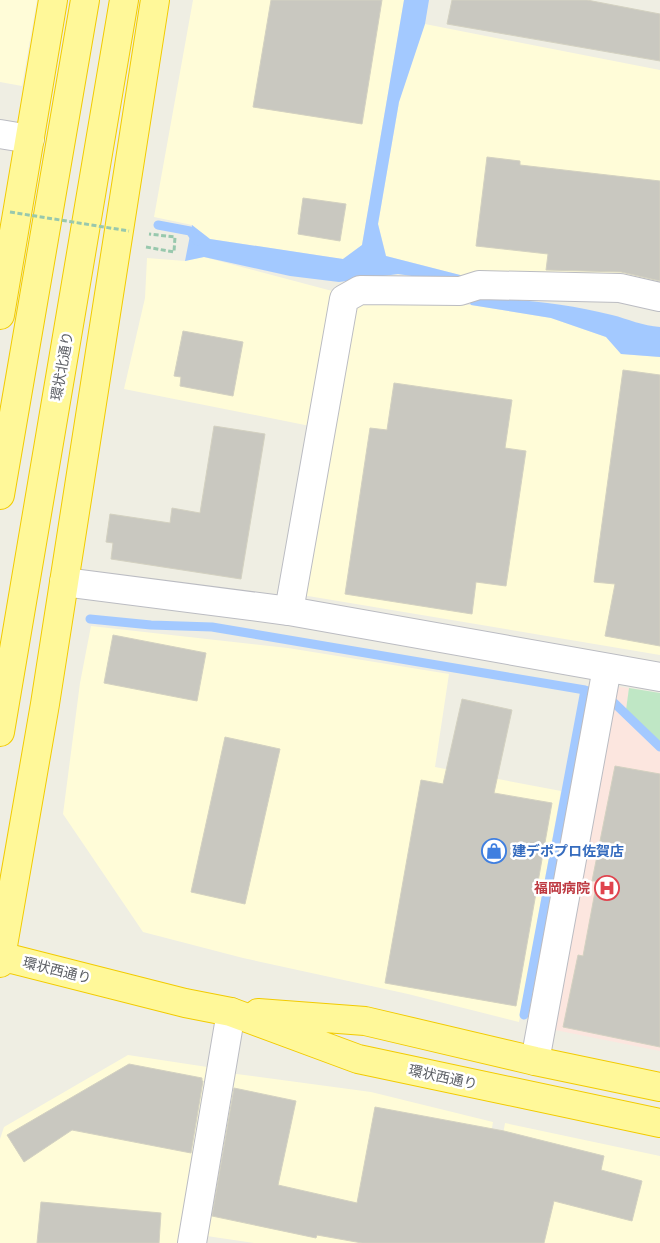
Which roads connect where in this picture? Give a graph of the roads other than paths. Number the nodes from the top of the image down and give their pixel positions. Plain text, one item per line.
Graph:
1 (53, 0) edge
2 (85, 0) edge
3 (124, 0) edge
4 (155, 0) edge
5 (0, 134) edge
6 (30, 139) junction
7 (660, 298) edge
8 (0, 315) edge
9 (0, 495) edge
10 (64, 582) junction
11 (289, 610) junction
12 (660, 677) edge
13 (604, 685) junction
14 (0, 732) edge
15 (0, 959) edge
16 (231, 1012) junction
17 (535, 1061) junction
18 (660, 1087) edge
19 (660, 1123) edge
20 (192, 1243) edge

1 - 6 highway
2 - 9 highway
3 - 14 highway, 環状北通り
4 - 10 highway
5 - 6 street
6 - 8 highway
7 - 11 street
10 - 11 street
10 - 15 highway
11 - 13 street
12 - 13 street
13 - 17 street
15 - 16 highway, 環状西通り
16 - 17 highway, 環状西通り
16 - 19 highway, 環状西通り
16 - 20 street
17 - 18 highway, 環状西通り

